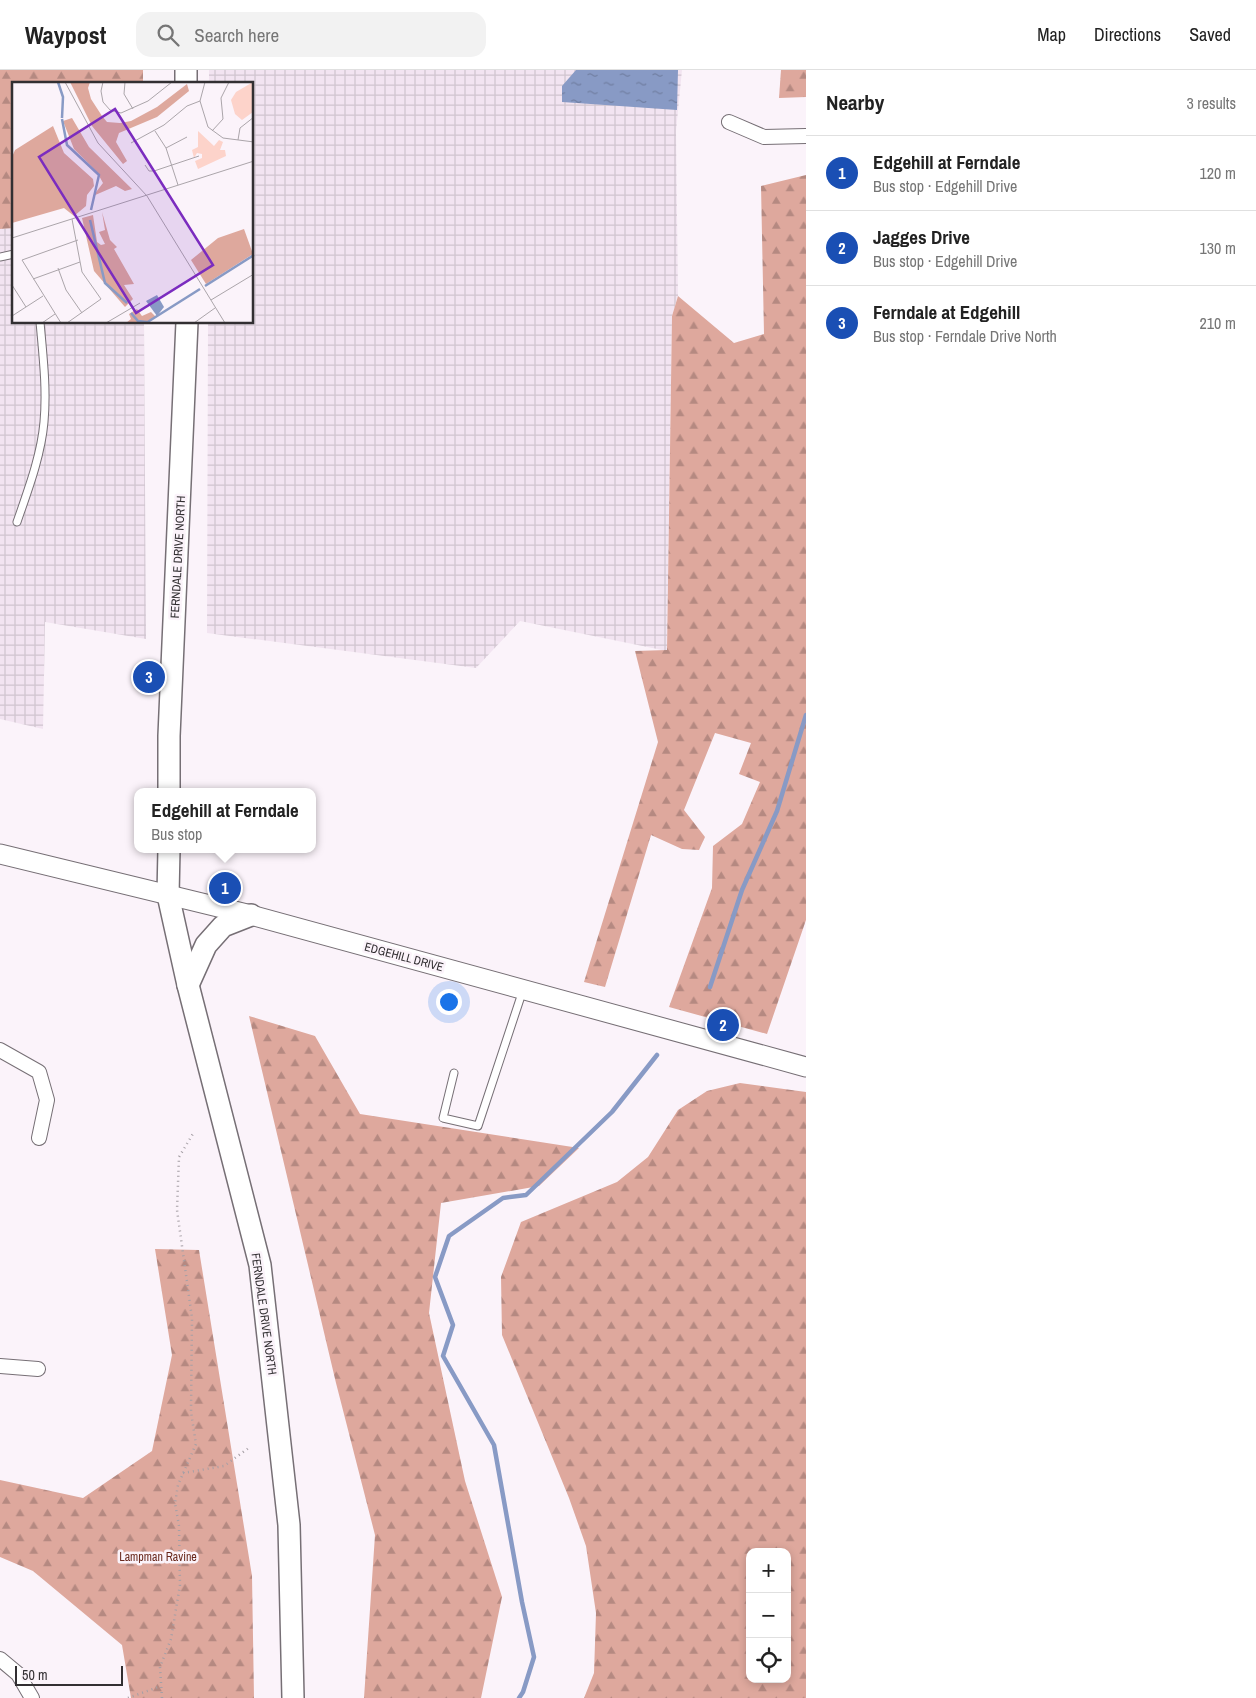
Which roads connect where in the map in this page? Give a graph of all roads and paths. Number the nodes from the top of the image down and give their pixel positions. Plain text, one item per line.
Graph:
1 (730, 122) dead end
2 (806, 136) edge
3 (40, 324) edge
4 (187, 324) edge
5 (17, 522) dead end
6 (169, 788) edge
7 (169, 853) edge
8 (0, 854) edge
9 (168, 896) junction
10 (251, 915) junction
11 (188, 984) junction
12 (523, 989) junction
13 (0, 1050) edge
14 (806, 1067) edge
15 (454, 1074) dead end
16 (194, 1132) dead end
17 (39, 1138) dead end
18 (0, 1366) edge
19 (38, 1369) dead end
20 (250, 1447) dead end
21 (183, 1473) junction
22 (0, 1659) edge
23 (161, 1686) junction
24 (32, 1698) edge
25 (128, 1698) edge
26 (162, 1698) edge
27 (293, 1698) edge

1 - 2 street
3 - 5 lane
4 - 6 main road, FERNDALE DRIVE NORTH
7 - 9 main road, FERNDALE DRIVE NORTH
8 - 9 street, EDGEHILL DRIVE
9 - 10 street, EDGEHILL DRIVE
9 - 11 main road, FERNDALE DRIVE NORTH
10 - 11 main road
10 - 12 street, EDGEHILL DRIVE
11 - 27 main road, FERNDALE DRIVE NORTH
12 - 14 street, EDGEHILL DRIVE
12 - 15 lane
13 - 17 street
16 - 21 path
18 - 19 street
20 - 21 path
21 - 23 path
22 - 24 street
23 - 25 path
23 - 26 path

